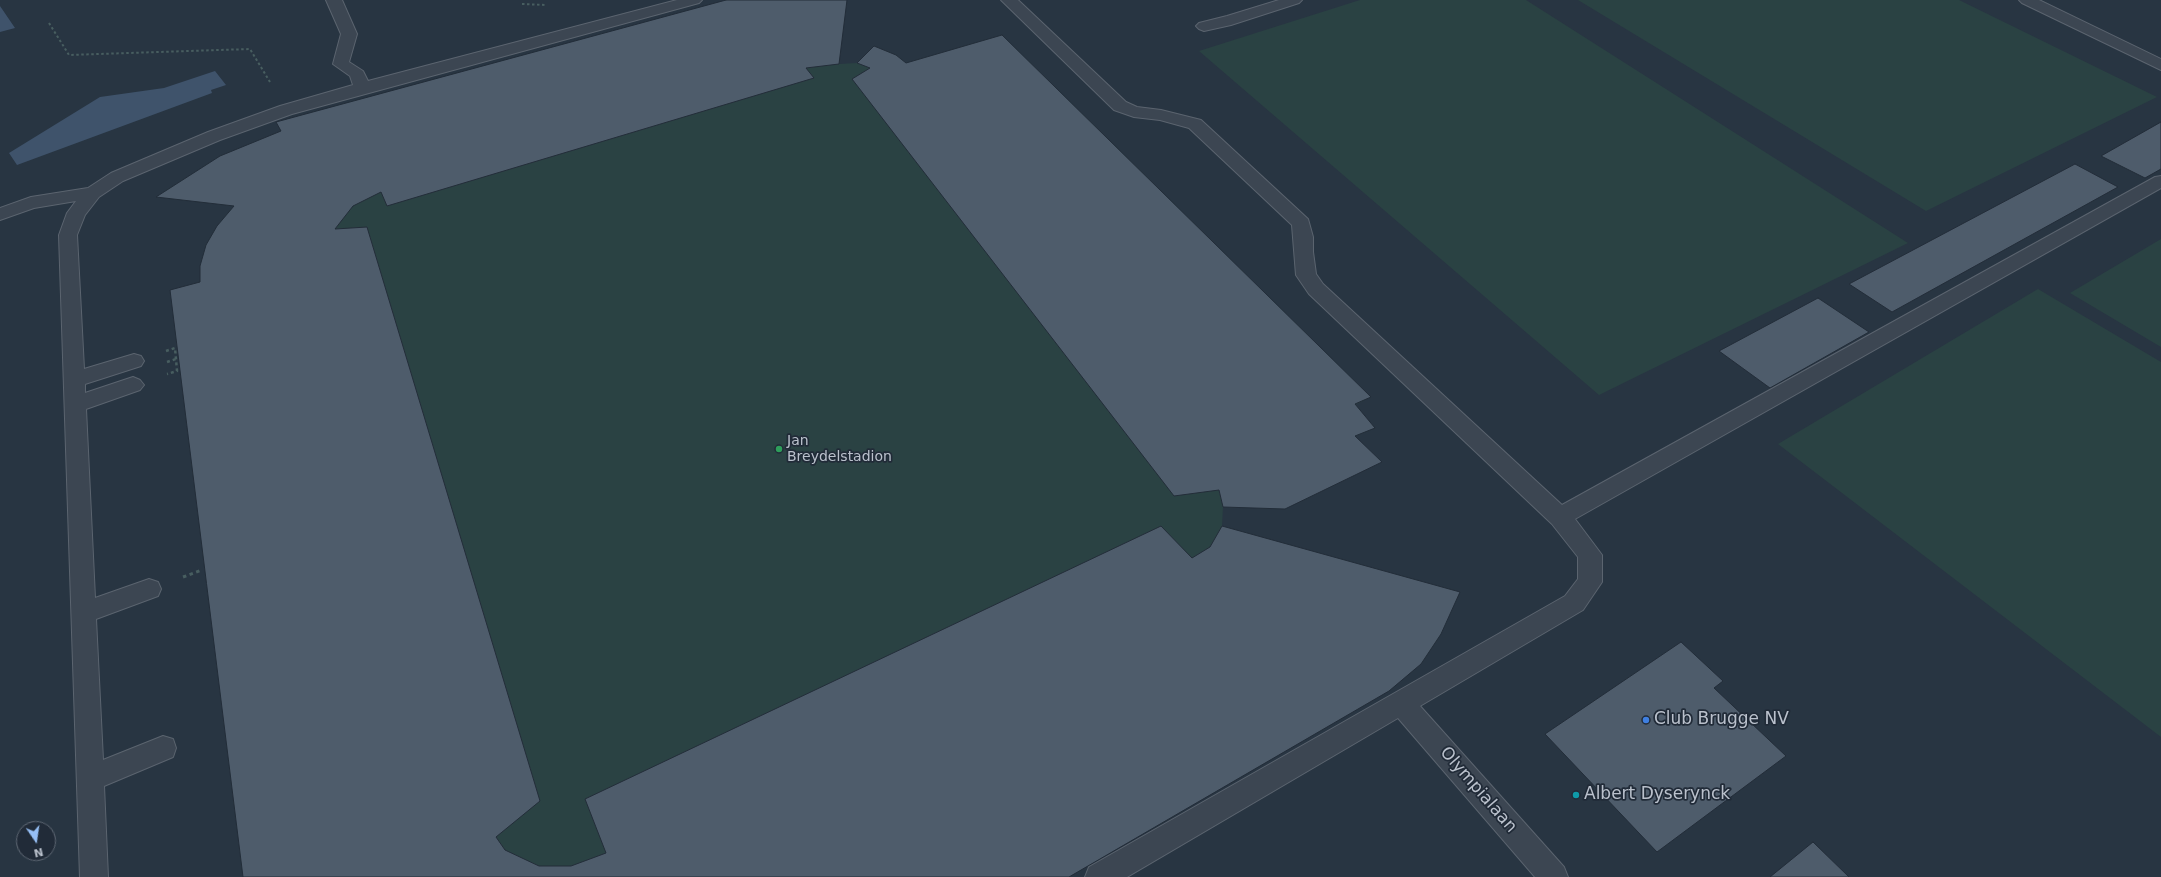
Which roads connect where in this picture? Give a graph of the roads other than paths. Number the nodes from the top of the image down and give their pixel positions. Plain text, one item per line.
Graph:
1 (334, 0) edge
2 (694, 0) edge
3 (1009, 0) edge
4 (1294, 0) edge
5 (2027, 0) edge
6 (1204, 26) dead end
7 (2161, 65) edge
8 (362, 88) junction
9 (2161, 181) edge
10 (93, 192) junction
11 (0, 214) edge
12 (133, 373) dead end
13 (74, 392) junction
14 (1560, 517) junction
15 (149, 589) dead end
16 (83, 613) junction
17 (1401, 703) junction
18 (163, 748) dead end
19 (90, 779) junction
20 (94, 877) edge
21 (1099, 877) edge
22 (1554, 877) edge

1 - 8 street
2 - 8 street
3 - 14 street
4 - 6 street
5 - 7 street
8 - 10 street
9 - 14 street
10 - 11 street
10 - 13 street
12 - 13 street
13 - 16 street
14 - 17 street
15 - 16 street
16 - 19 street
17 - 21 street
17 - 22 street, Olympialaan
18 - 19 street
19 - 20 street

